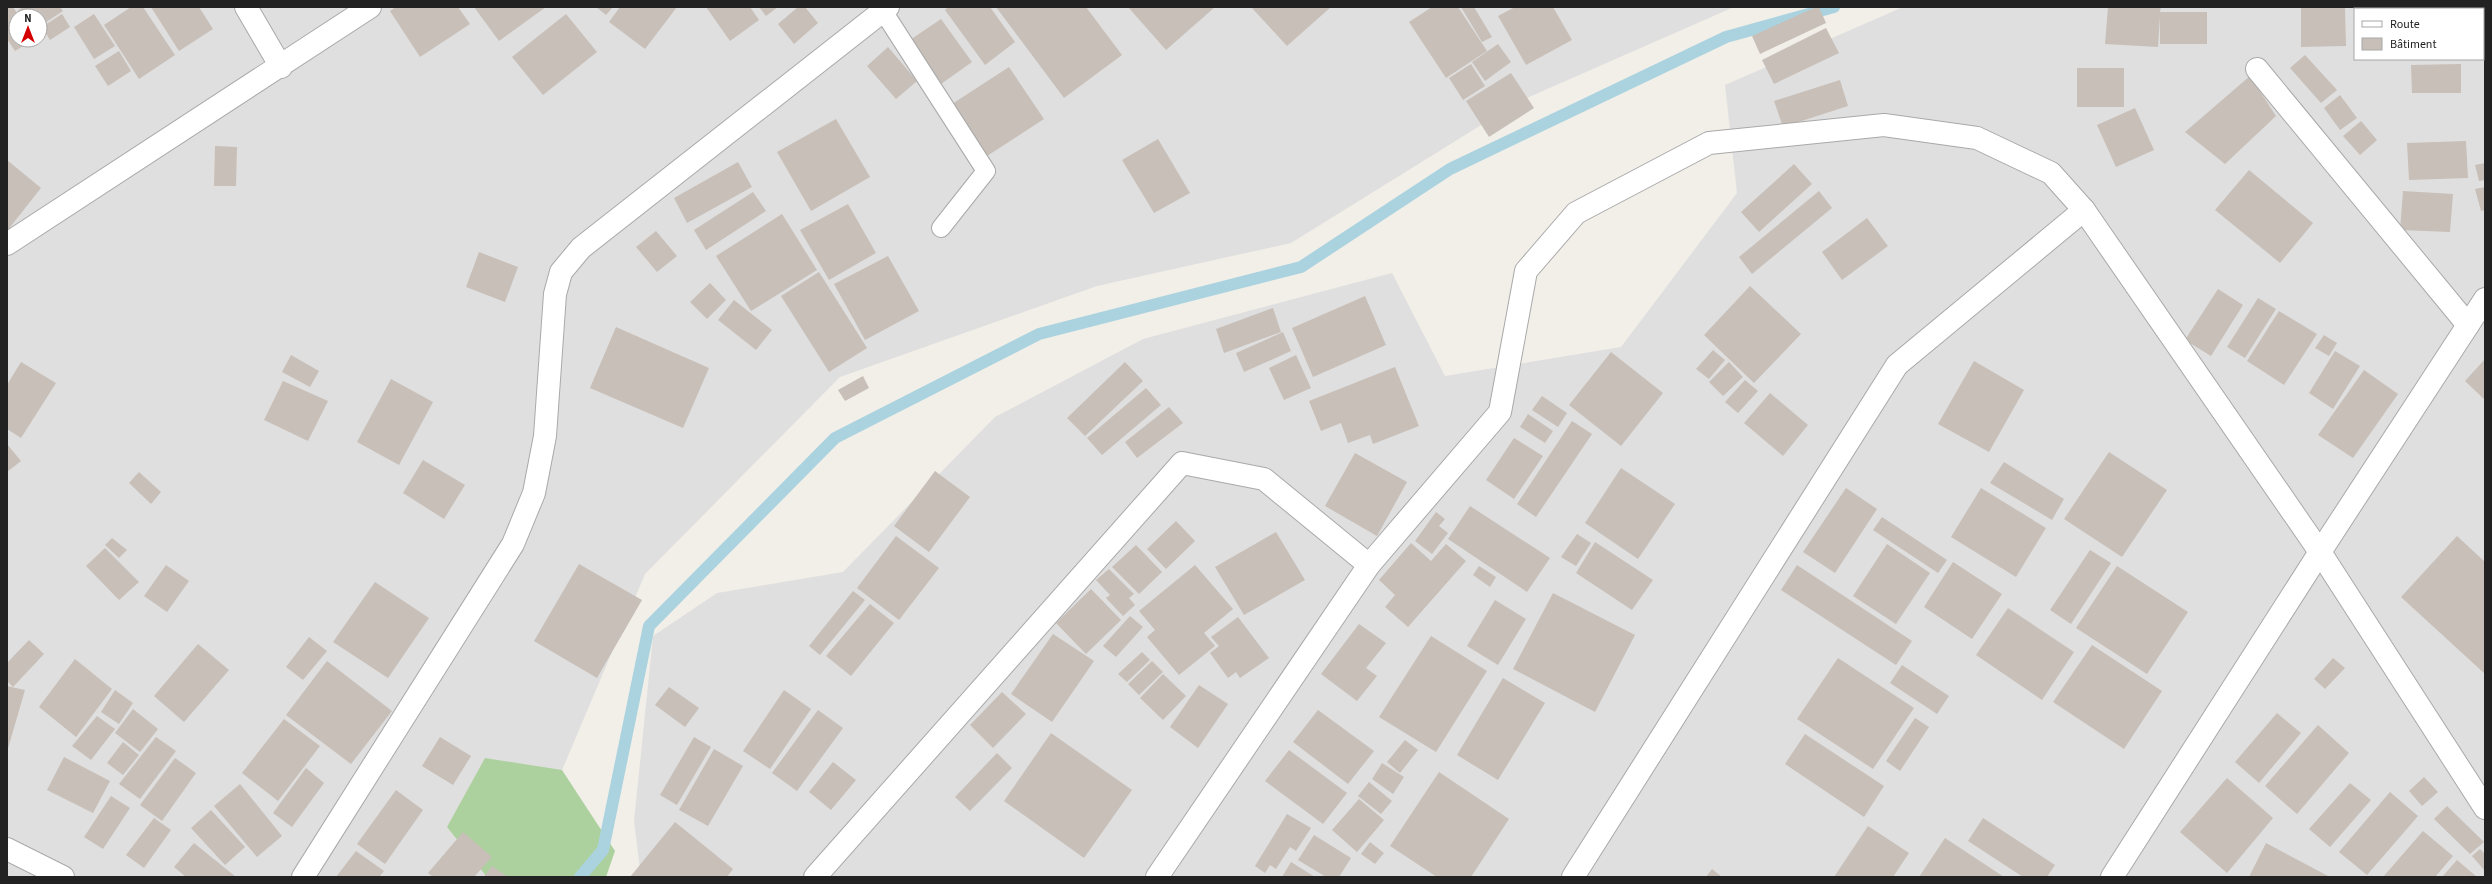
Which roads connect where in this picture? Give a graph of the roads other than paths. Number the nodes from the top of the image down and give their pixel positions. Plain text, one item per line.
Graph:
1 (246, 7) edge
2 (370, 7) edge
3 (886, 9) edge
4 (281, 67) junction
5 (2257, 69) dead end
6 (2084, 210) junction
7 (941, 228) dead end
8 (7, 244) edge
9 (2485, 299) edge
10 (2468, 325) junction
11 (2320, 552) junction
12 (1369, 565) junction
13 (2485, 808) edge
14 (7, 849) edge
15 (63, 877) edge
16 (304, 877) edge
17 (815, 877) edge
18 (1158, 877) edge
19 (1573, 877) edge
20 (2112, 877) edge

1 - 4 street
2 - 4 street
3 - 7 lane
3 - 16 street
4 - 8 street
5 - 10 street
6 - 11 street
6 - 12 street
6 - 19 street
9 - 10 street
10 - 11 street
11 - 13 street
11 - 20 street
12 - 17 street
12 - 18 street
14 - 15 street

